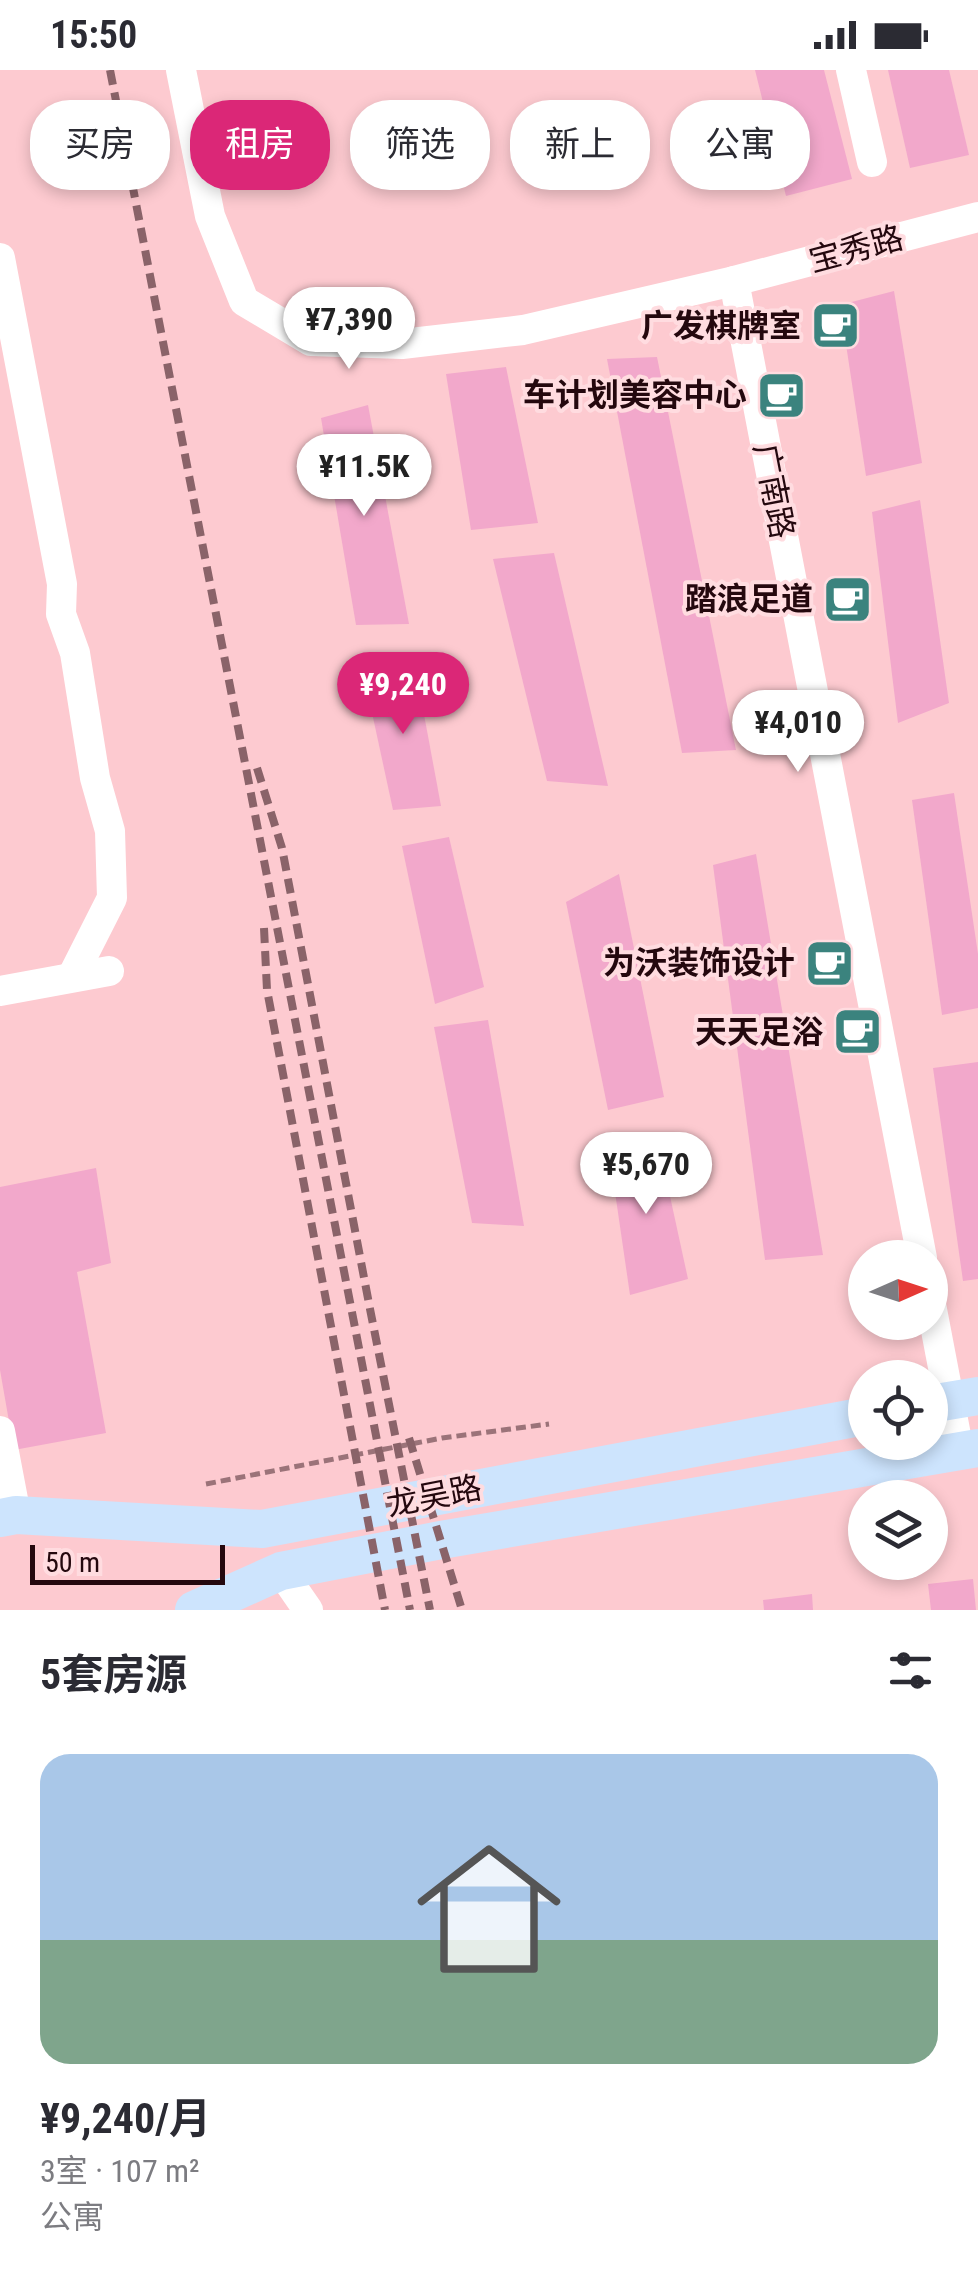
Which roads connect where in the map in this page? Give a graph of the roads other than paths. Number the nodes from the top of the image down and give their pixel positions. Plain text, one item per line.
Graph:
1 (182, 70) edge
2 (851, 70) edge
3 (872, 162) dead end
4 (978, 216) edge
5 (0, 258) edge
6 (734, 281) junction
7 (108, 970) dead end
8 (72, 977) junction
9 (0, 991) edge
10 (919, 1240) edge
11 (939, 1340) edge
12 (952, 1400) edge
13 (848, 1419) edge
14 (0, 1431) edge
15 (969, 1450) edge
16 (8, 1516) edge
17 (281, 1571) junction
18 (194, 1610) edge
19 (308, 1610) edge

1 - 6 street
2 - 3 street
4 - 6 street, 宝秀路
5 - 8 street
6 - 10 street, 广南路
7 - 8 street
8 - 9 street
11 - 12 street
12 - 15 street
13 - 16 main road, 龙吴路
14 - 16 street
15 - 17 main road, 龙吴路
17 - 18 main road, 龙吴路
17 - 19 street

